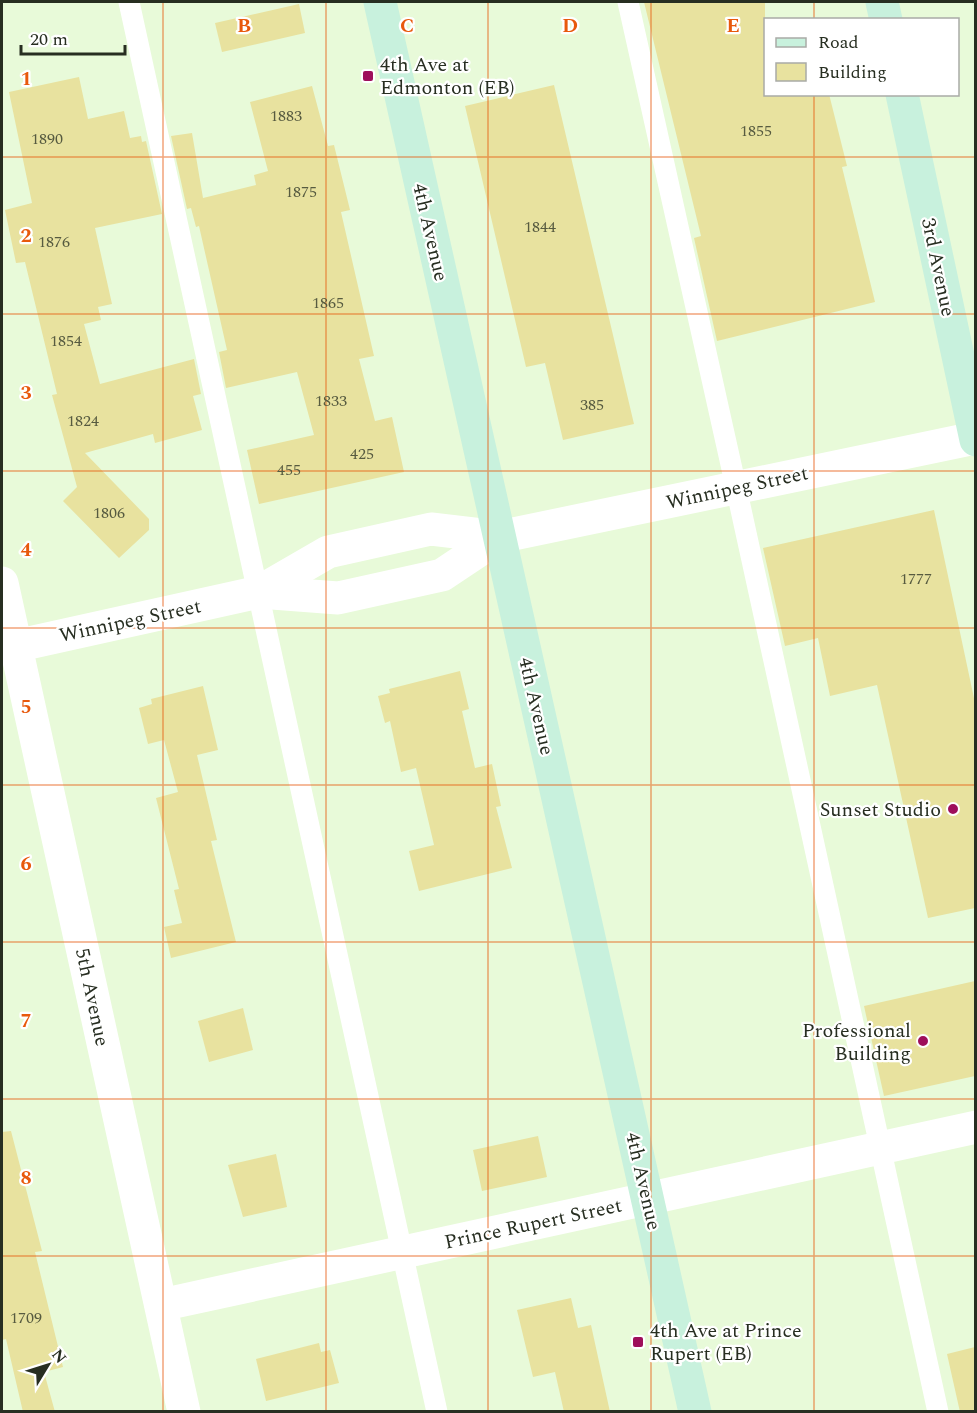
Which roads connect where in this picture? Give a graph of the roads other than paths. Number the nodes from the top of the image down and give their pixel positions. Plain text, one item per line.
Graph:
1 (129, 2) edge
2 (380, 2) edge
3 (628, 2) edge
4 (882, 2) edge
5 (886, 18) edge
6 (902, 96) edge
7 (975, 439) edge
8 (736, 487) junction
9 (499, 537) junction
10 (2, 583) edge
11 (259, 592) junction
12 (9, 647) edge
13 (975, 1127) edge
14 (879, 1148) junction
15 (648, 1198) junction
16 (402, 1251) junction
17 (161, 1305) junction
18 (184, 1412) edge
19 (437, 1412) edge
20 (695, 1412) edge
21 (938, 1412) edge

1 - 11 lane
2 - 9 main road, 4th Avenue
3 - 8 lane
4 - 5 main road
6 - 7 main road, 3rd Avenue
7 - 8 street, Winnipeg Street
8 - 9 street, Winnipeg Street
8 - 14 lane
9 - 11 street, Winnipeg Street
9 - 11 street, Winnipeg Street
9 - 15 main road, 4th Avenue
10 - 12 street, 5th Avenue
11 - 12 street, Winnipeg Street
11 - 16 lane
12 - 17 street, 5th Avenue
13 - 14 street, Prince Rupert Street
14 - 15 street, Prince Rupert Street
14 - 21 lane
15 - 16 street, Prince Rupert Street
15 - 20 main road, 4th Avenue
16 - 17 street, Prince Rupert Street
16 - 19 lane
17 - 18 street, 5th Avenue

